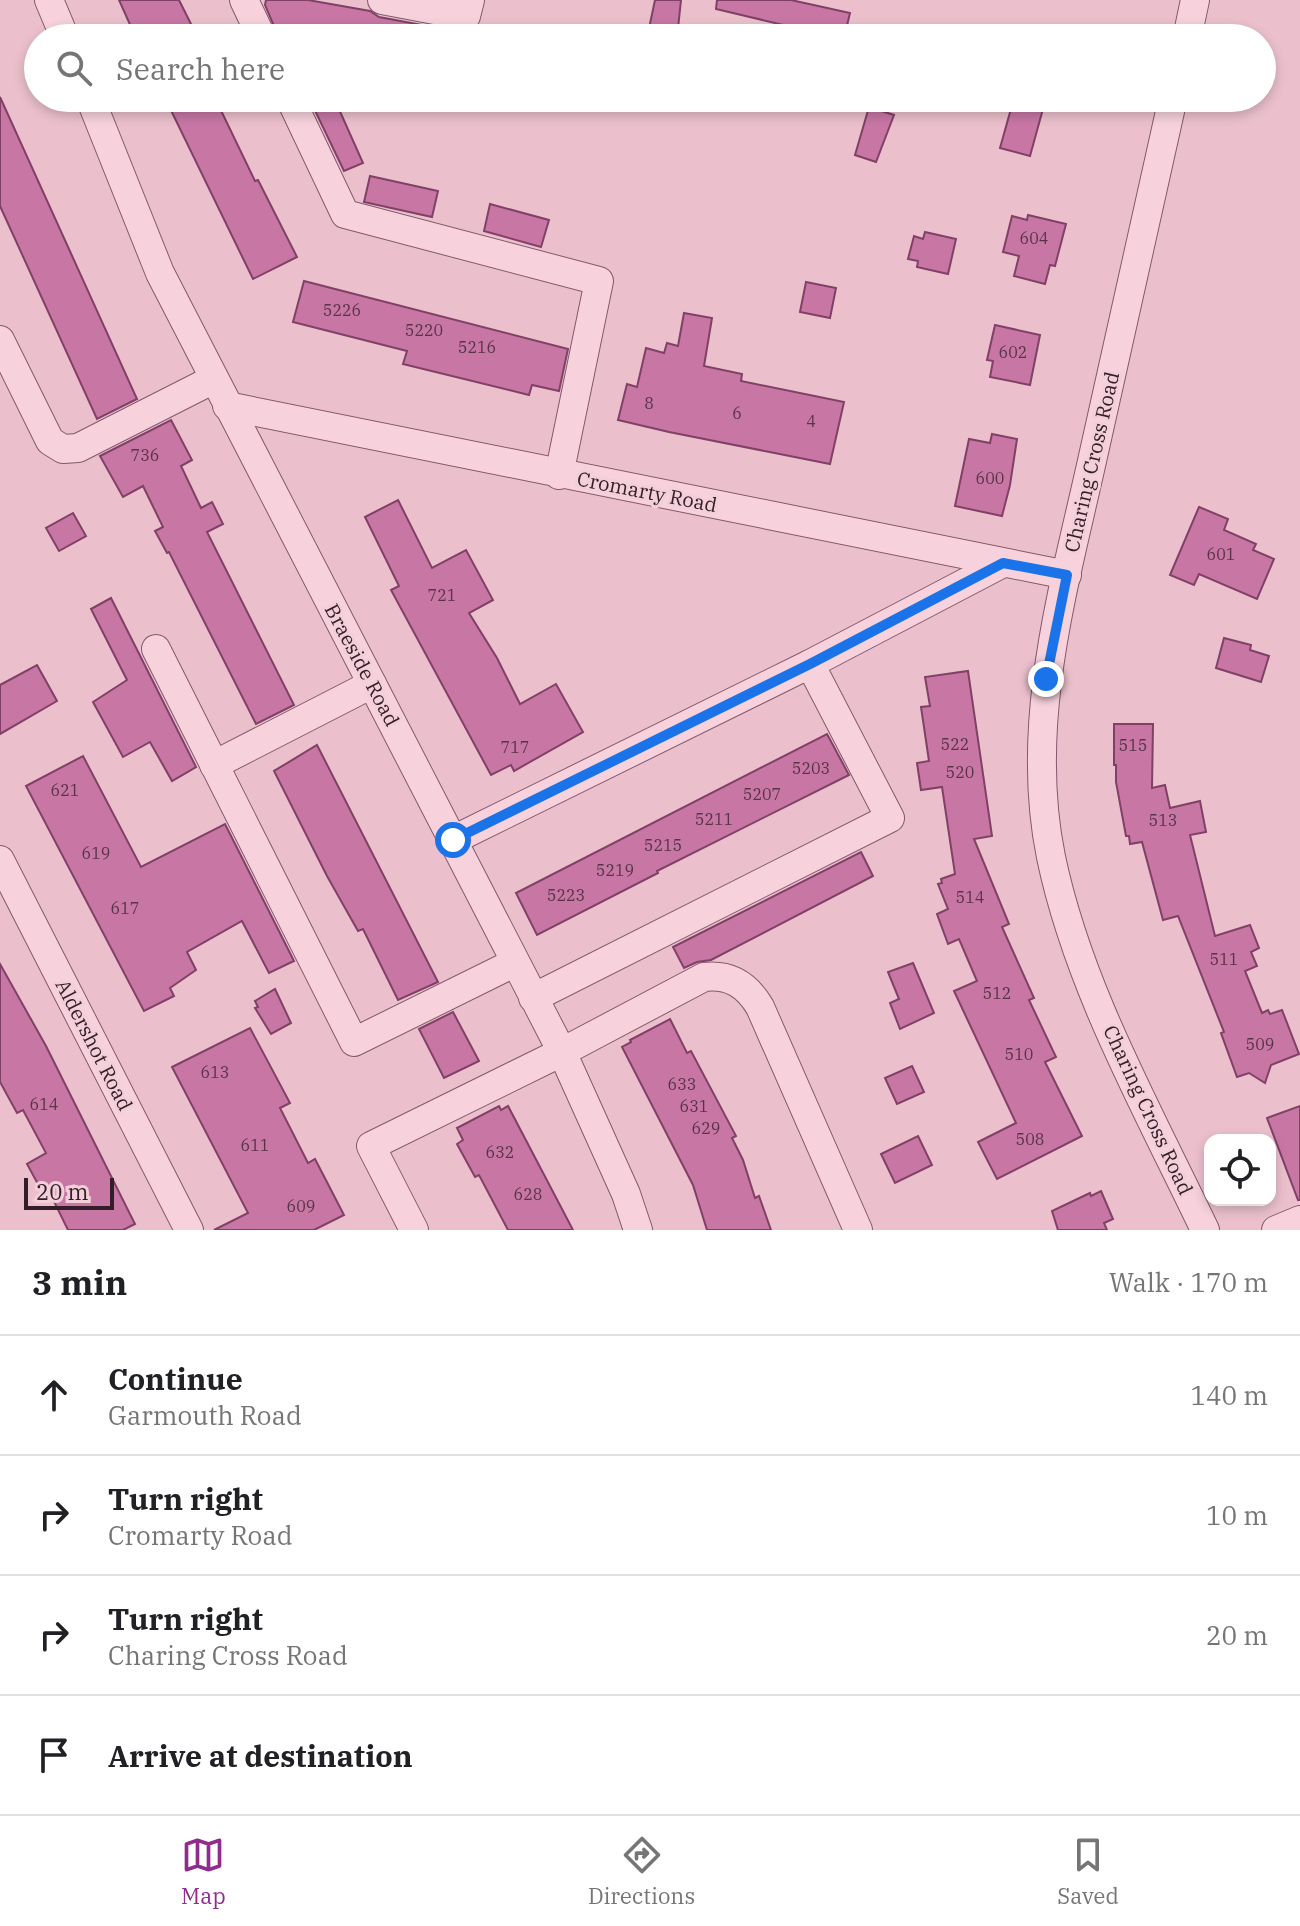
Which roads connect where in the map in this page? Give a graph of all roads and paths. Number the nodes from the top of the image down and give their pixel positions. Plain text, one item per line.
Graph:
1 (49, 0) edge
2 (244, 0) edge
3 (382, 0) edge
4 (470, 0) edge
5 (1195, 0) edge
6 (59, 24) edge
7 (255, 24) edge
8 (1190, 24) edge
9 (96, 112) edge
10 (297, 112) edge
11 (1170, 112) edge
12 (0, 340) edge
13 (214, 379) junction
14 (227, 406) junction
15 (559, 475) junction
16 (1003, 563) junction
17 (1067, 575) junction
18 (156, 649) dead end
19 (810, 664) junction
20 (372, 684) junction
21 (214, 765) junction
22 (453, 840) junction
23 (0, 860) edge
24 (514, 963) junction
25 (533, 998) junction
26 (562, 1052) junction
27 (1300, 1220) edge
28 (189, 1230) edge
29 (414, 1230) edge
30 (638, 1230) edge
31 (858, 1230) edge
32 (1205, 1230) edge
33 (1276, 1230) edge

1 - 6 street
2 - 7 street
3 - 4 street
5 - 8 street
9 - 13 street, Braeside Road
10 - 15 street
11 - 17 street, Charing Cross Road
12 - 13 street
13 - 14 street, Braeside Road
14 - 15 street, Cromarty Road
14 - 20 street, Braeside Road
15 - 16 street, Cromarty Road
16 - 17 street, Cromarty Road
16 - 19 street
17 - 32 street, Charing Cross Road
18 - 21 street
19 - 22 street
19 - 25 street
20 - 21 street
20 - 22 street, Braeside Road
21 - 24 street
22 - 24 street, Braeside Road
23 - 28 street, Aldershot Road
24 - 25 street, Braeside Road
25 - 26 street, Braeside Road
26 - 29 street
26 - 30 street, Braeside Road
26 - 31 street
27 - 33 street

